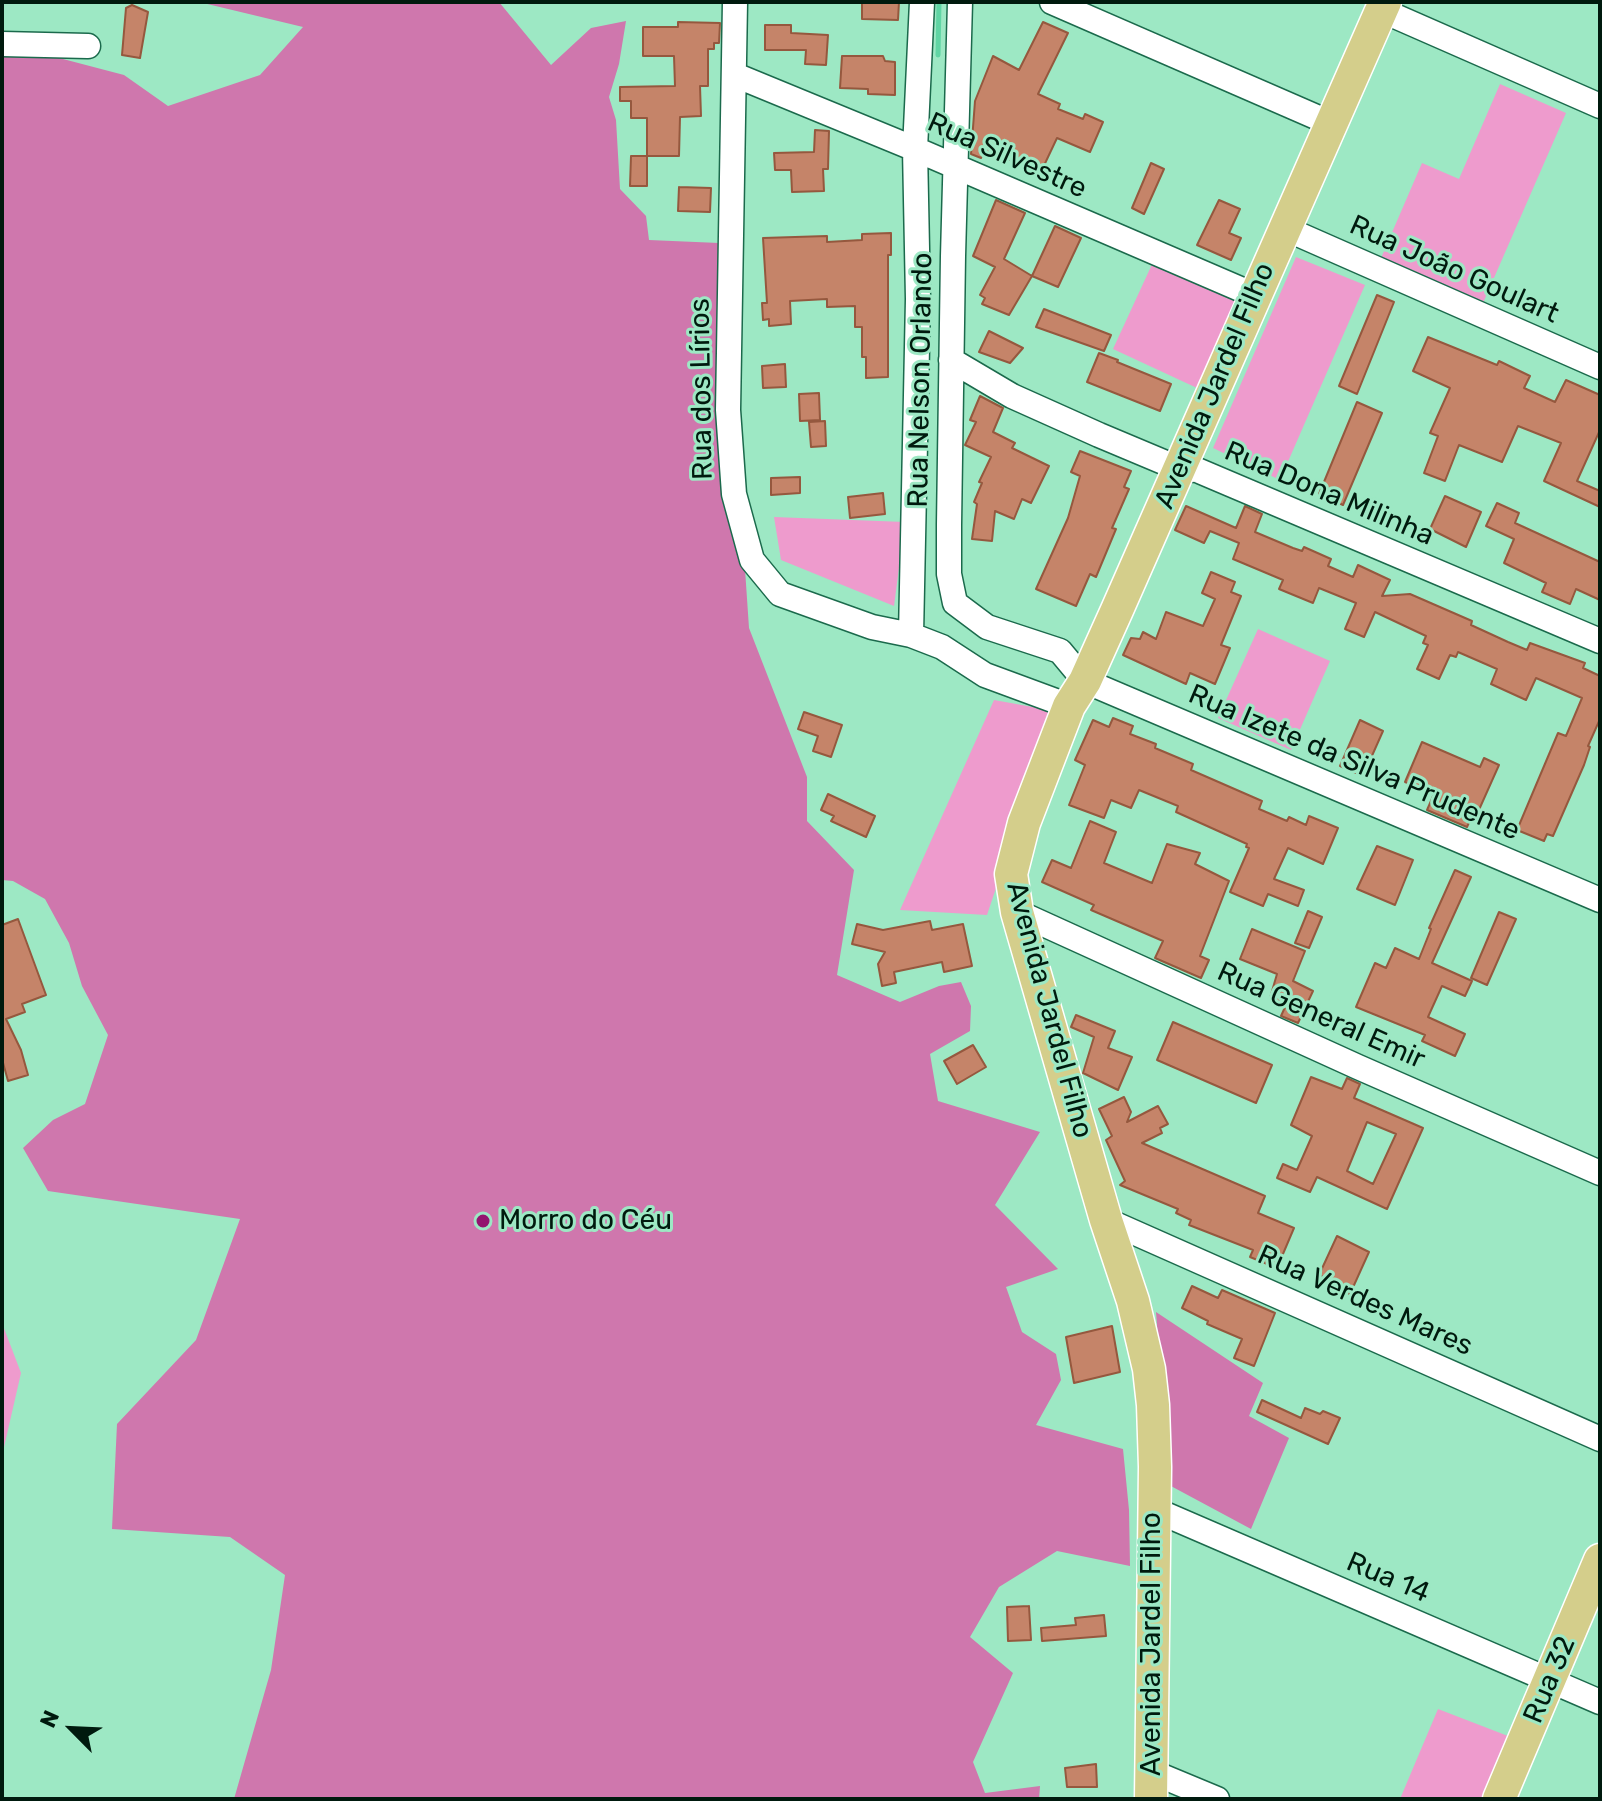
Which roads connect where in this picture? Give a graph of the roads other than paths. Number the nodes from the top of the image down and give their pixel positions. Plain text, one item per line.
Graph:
1 (735, 2) edge
2 (922, 2) edge
3 (960, 2) edge
4 (1052, 2) edge
5 (1383, 6) edge
6 (2, 44) edge
7 (88, 46) dead end
8 (735, 75) junction
9 (1600, 106) edge
10 (1330, 123) junction
11 (915, 149) junction
12 (955, 168) junction
13 (1284, 228) junction
14 (1254, 295) junction
15 (951, 360) junction
16 (1600, 367) edge
17 (1180, 469) junction
18 (911, 635) junction
19 (1600, 641) edge
20 (1077, 694) junction
21 (1600, 900) edge
22 (1017, 912) junction
23 (1600, 1173) edge
24 (1106, 1220) junction
25 (1600, 1439) edge
26 (1153, 1509) junction
27 (1600, 1560) edge
28 (1549, 1681) junction
29 (1600, 1702) edge
30 (1152, 1785) edge
31 (1217, 1799) edge
32 (1499, 1799) edge

1 - 8 street, Rua dos Lírios
2 - 11 street, Rua Nelson Orlando
3 - 12 street, Rua Nelson Orlando
4 - 10 street
5 - 9 street
5 - 10 main road, Avenida Jardel Filho
6 - 7 street
8 - 11 street, Rua Silvestre
8 - 18 street, Rua dos Lírios
10 - 13 main road, Avenida Jardel Filho
11 - 12 street, Rua Silvestre
11 - 18 street, Rua Nelson Orlando
12 - 14 street, Rua Silvestre
12 - 15 street, Rua Nelson Orlando
13 - 14 main road, Avenida Jardel Filho
13 - 16 street, Rua João Goulart
14 - 17 main road, Avenida Jardel Filho
15 - 17 street, Rua Dona Milinha
15 - 20 street, Rua Nelson Orlando
17 - 19 street, Rua Dona Milinha
17 - 20 main road, Avenida Jardel Filho
18 - 20 street, Rua dos Lírios
20 - 21 street, Rua Izete da Silva Prudente
20 - 22 main road, Avenida Jardel Filho
22 - 23 street, Rua General Emir
22 - 24 main road, Avenida Jardel Filho
24 - 25 street, Rua Verdes Mares
24 - 26 main road, Avenida Jardel Filho
26 - 28 street, Rua 14
26 - 30 main road, Avenida Jardel Filho
27 - 28 main road, Rua 32
28 - 29 street, Rua 14
28 - 32 main road, Rua 32
30 - 31 street

